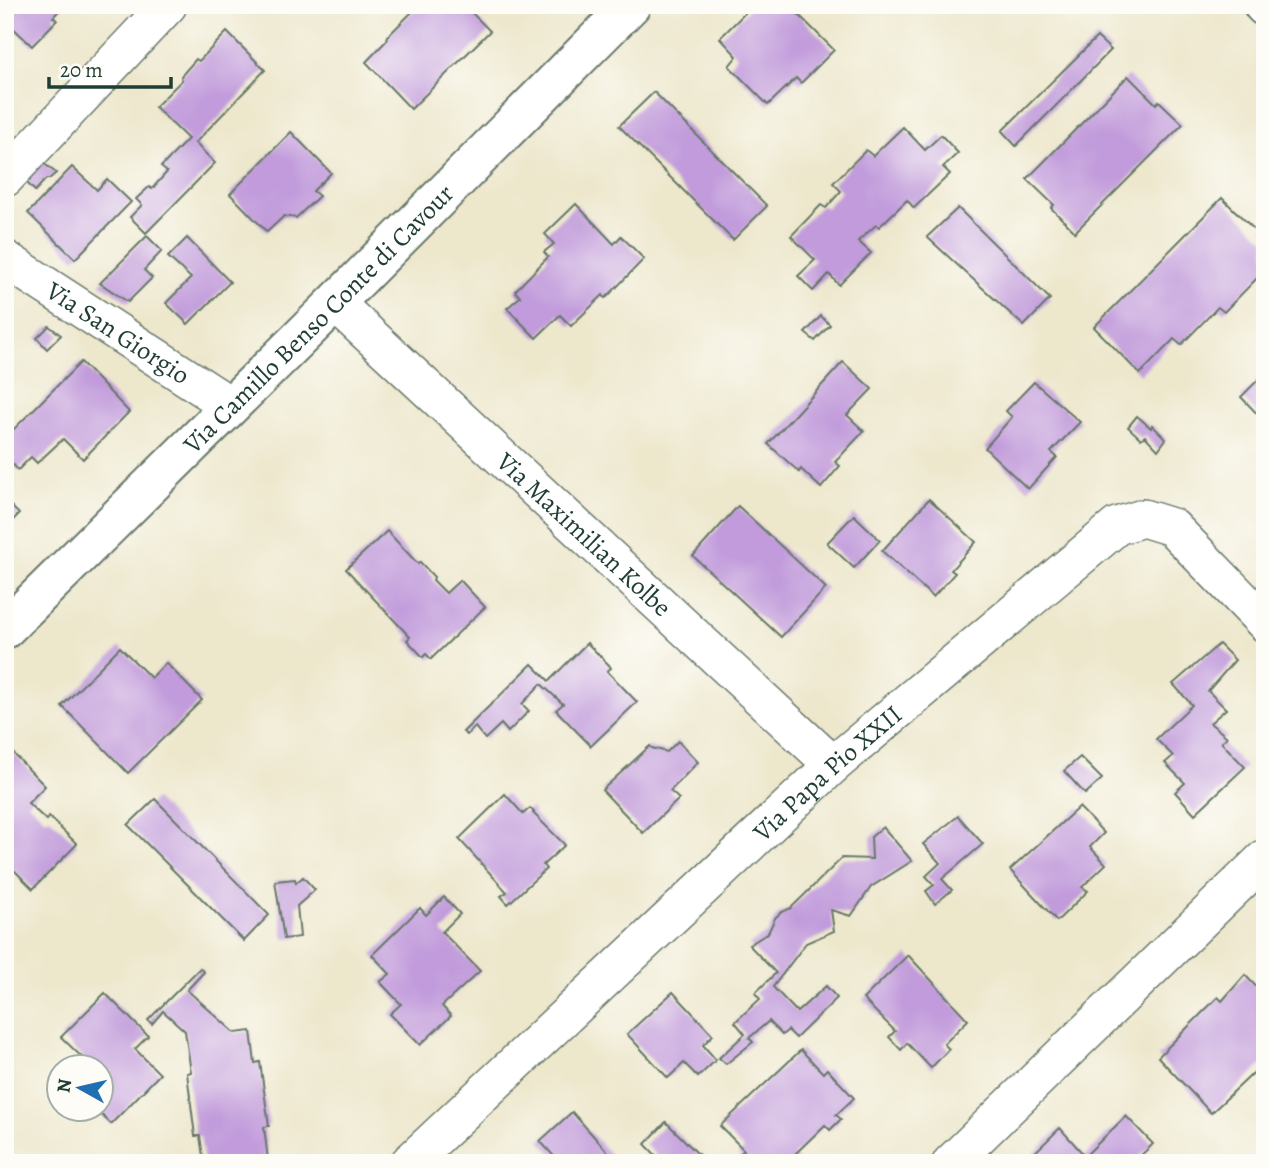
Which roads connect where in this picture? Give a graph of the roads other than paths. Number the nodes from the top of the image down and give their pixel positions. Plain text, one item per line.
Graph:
1 (168, 5) edge
2 (631, 5) edge
3 (5, 178) edge
4 (5, 259) edge
5 (335, 303) junction
6 (231, 406) junction
7 (1265, 623) edge
8 (5, 629) edge
9 (834, 765) junction
10 (1265, 858) edge
11 (409, 1163) edge
12 (951, 1163) edge

1 - 3 street
2 - 5 street, Via Camillo Benso Conte di Cavour
4 - 6 street, Via San Giorgio
5 - 6 street, Via Camillo Benso Conte di Cavour
5 - 9 street, Via Maximilian Kolbe
6 - 8 street, Via Camillo Benso Conte di Cavour
7 - 9 street, Via Papa Pio XXII
9 - 11 street, Via Papa Pio XXII
10 - 12 street

